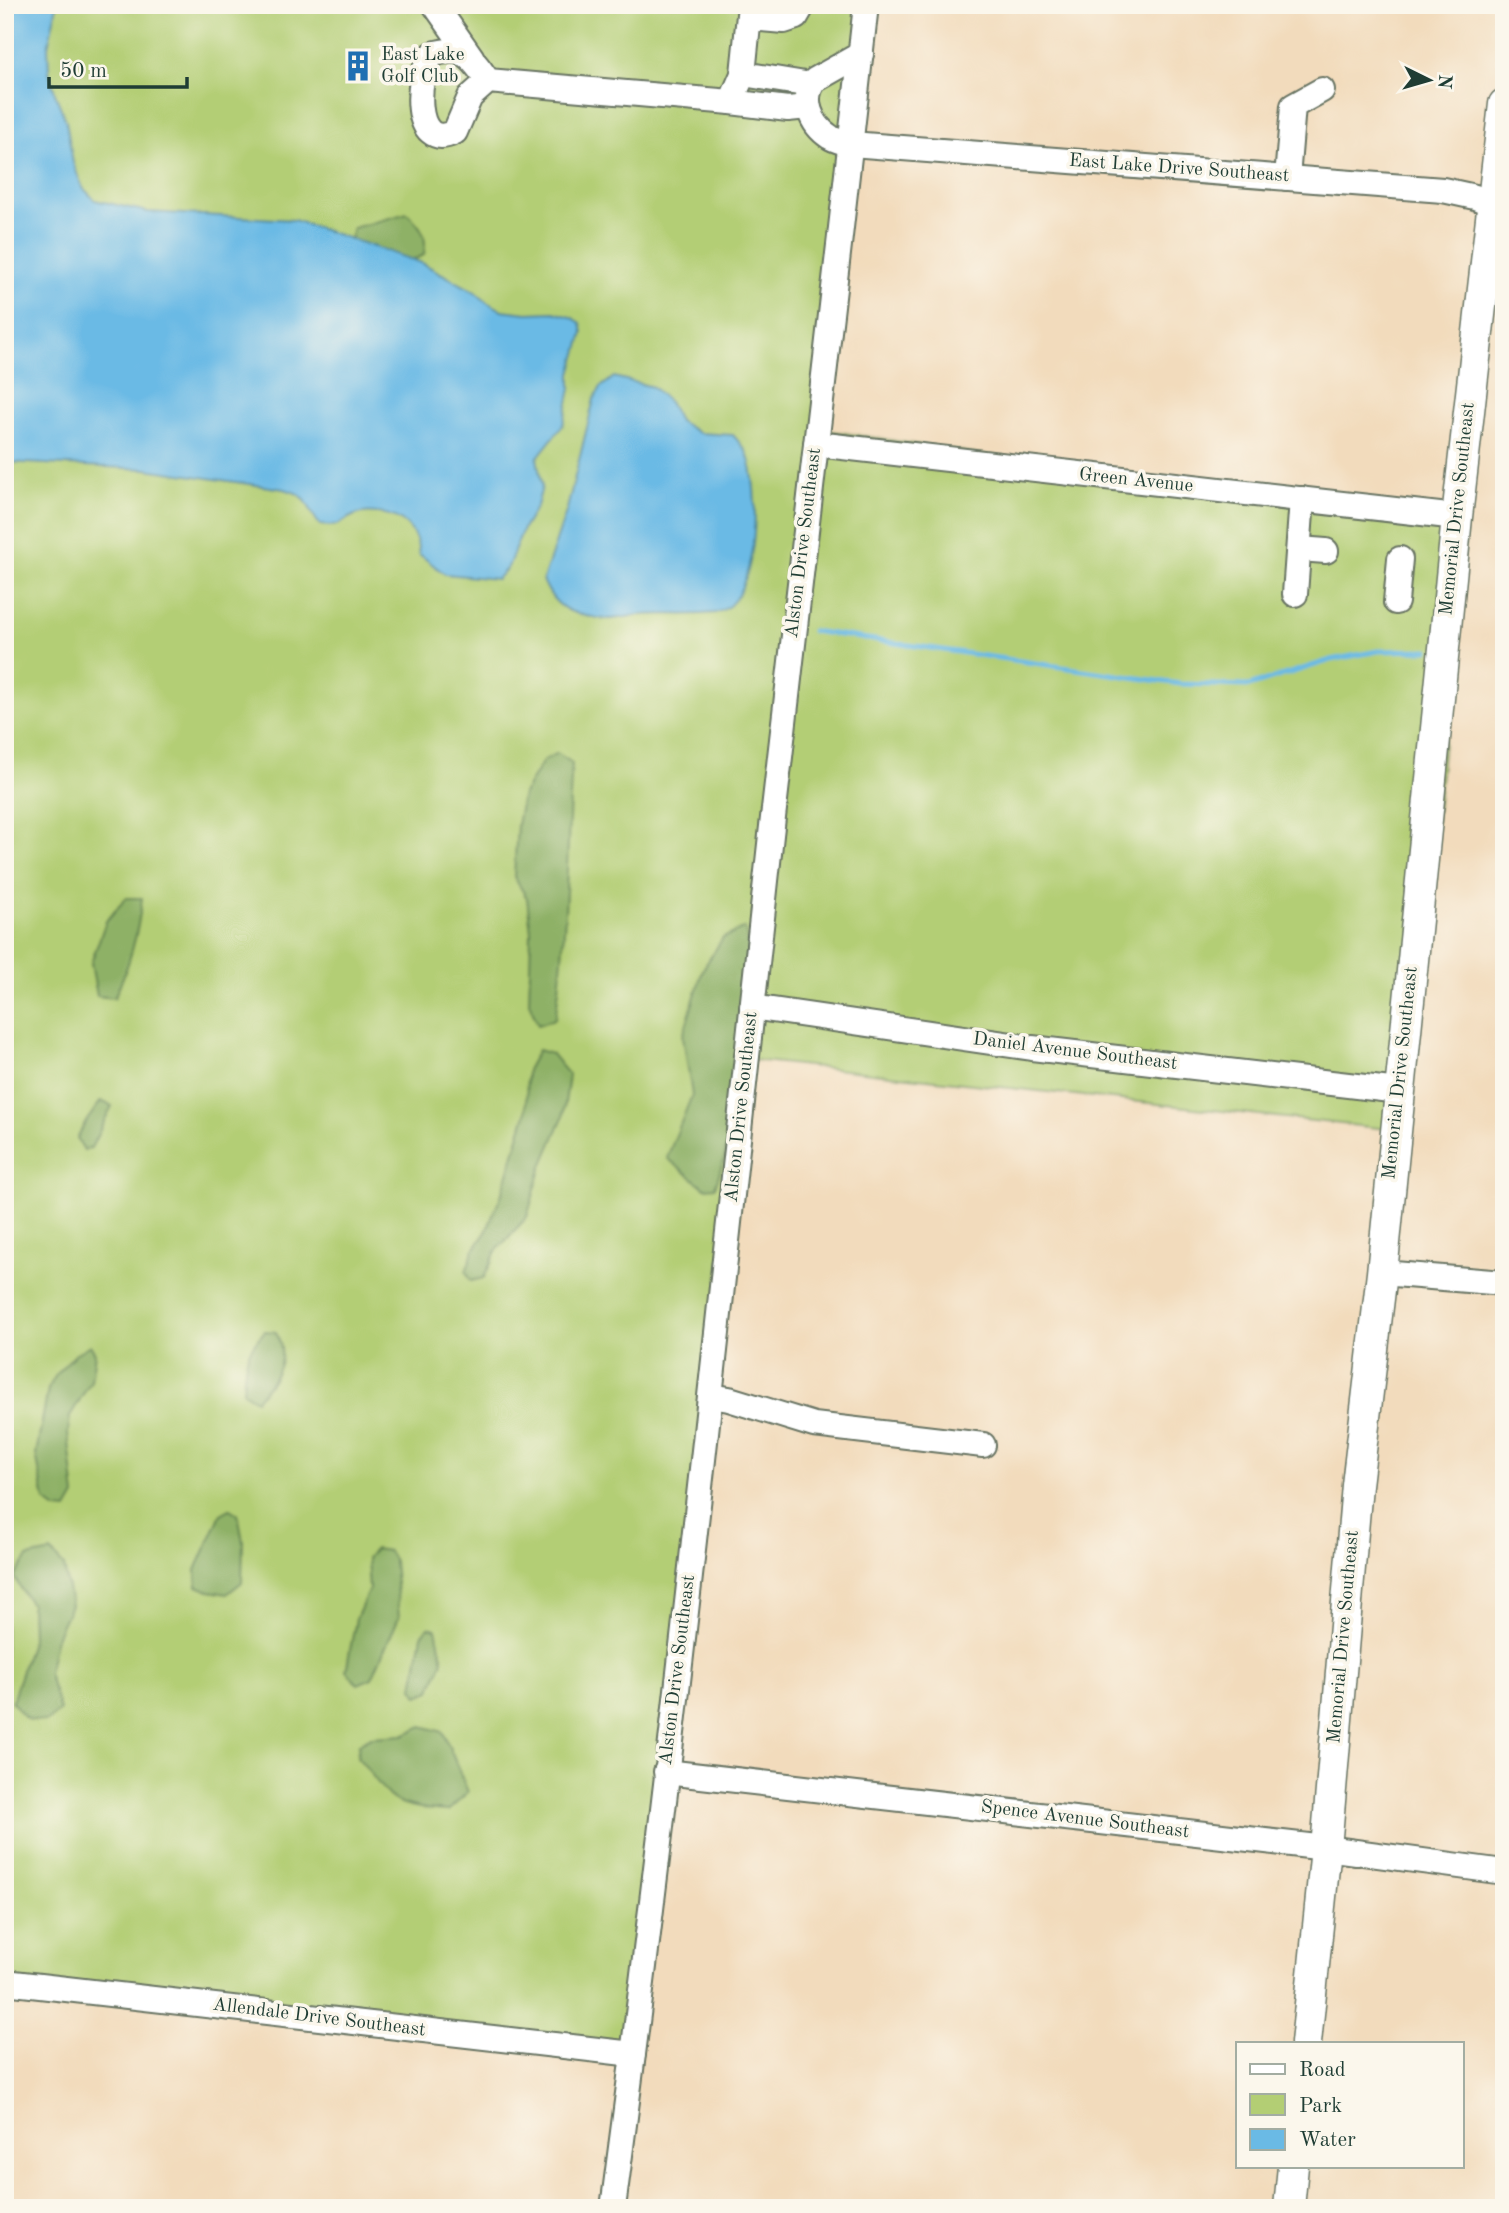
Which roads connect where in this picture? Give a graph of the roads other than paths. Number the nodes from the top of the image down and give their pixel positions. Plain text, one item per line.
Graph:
1 (435, 5) edge
2 (803, 5) edge
3 (866, 5) edge
4 (750, 12) edge
5 (861, 54) junction
6 (472, 58) junction
7 (743, 74) junction
8 (488, 81) junction
9 (1322, 90) dead end
10 (809, 96) junction
11 (731, 102) junction
12 (1504, 104) edge
13 (851, 144) junction
14 (1287, 178) junction
15 (1499, 207) edge
16 (816, 444) junction
17 (1302, 499) junction
18 (1457, 517) junction
19 (1299, 549) junction
20 (1326, 551) dead end
21 (1400, 559) dead end
22 (1295, 594) dead end
23 (1396, 602) dead end
24 (752, 1007) junction
25 (1399, 1091) junction
26 (1382, 1273) junction
27 (1504, 1283) edge
28 (710, 1396) junction
29 (983, 1445) dead end
30 (666, 1772) junction
31 (1326, 1848) junction
32 (1504, 1872) edge
33 (5, 1982) edge
34 (1306, 2042) edge
35 (633, 2054) junction
36 (1293, 2168) edge
37 (613, 2208) edge
38 (1289, 2208) edge

1 - 6 street
2 - 4 street
3 - 5 street, Alston Drive Southeast
4 - 7 street
5 - 10 street
5 - 13 street, Alston Drive Southeast
6 - 8 street
6 - 8 street
7 - 10 street
7 - 11 street
8 - 11 street
9 - 14 street
10 - 11 street
10 - 13 street
12 - 15 main road, Memorial Drive Southeast
13 - 14 street, East Lake Drive Southeast
13 - 16 street, Alston Drive Southeast
14 - 15 street, East Lake Drive Southeast
15 - 18 main road, Memorial Drive Southeast
16 - 17 street, Green Avenue
16 - 24 street, Alston Drive Southeast
17 - 18 street, Green Avenue
17 - 19 street
18 - 25 main road, Memorial Drive Southeast
19 - 20 street
19 - 22 street
21 - 23 street
24 - 25 street, Daniel Avenue Southeast
24 - 28 street, Alston Drive Southeast
25 - 26 main road, Memorial Drive Southeast
26 - 27 street
26 - 31 main road, Memorial Drive Southeast
28 - 29 street
28 - 30 street, Alston Drive Southeast
30 - 31 street, Spence Avenue Southeast
30 - 35 street, Alston Drive Southeast
31 - 32 street, Spence Avenue Southeast
31 - 34 main road, Memorial Drive Southeast
33 - 35 street, Allendale Drive Southeast
35 - 37 street, Alston Drive Southeast
36 - 38 main road

